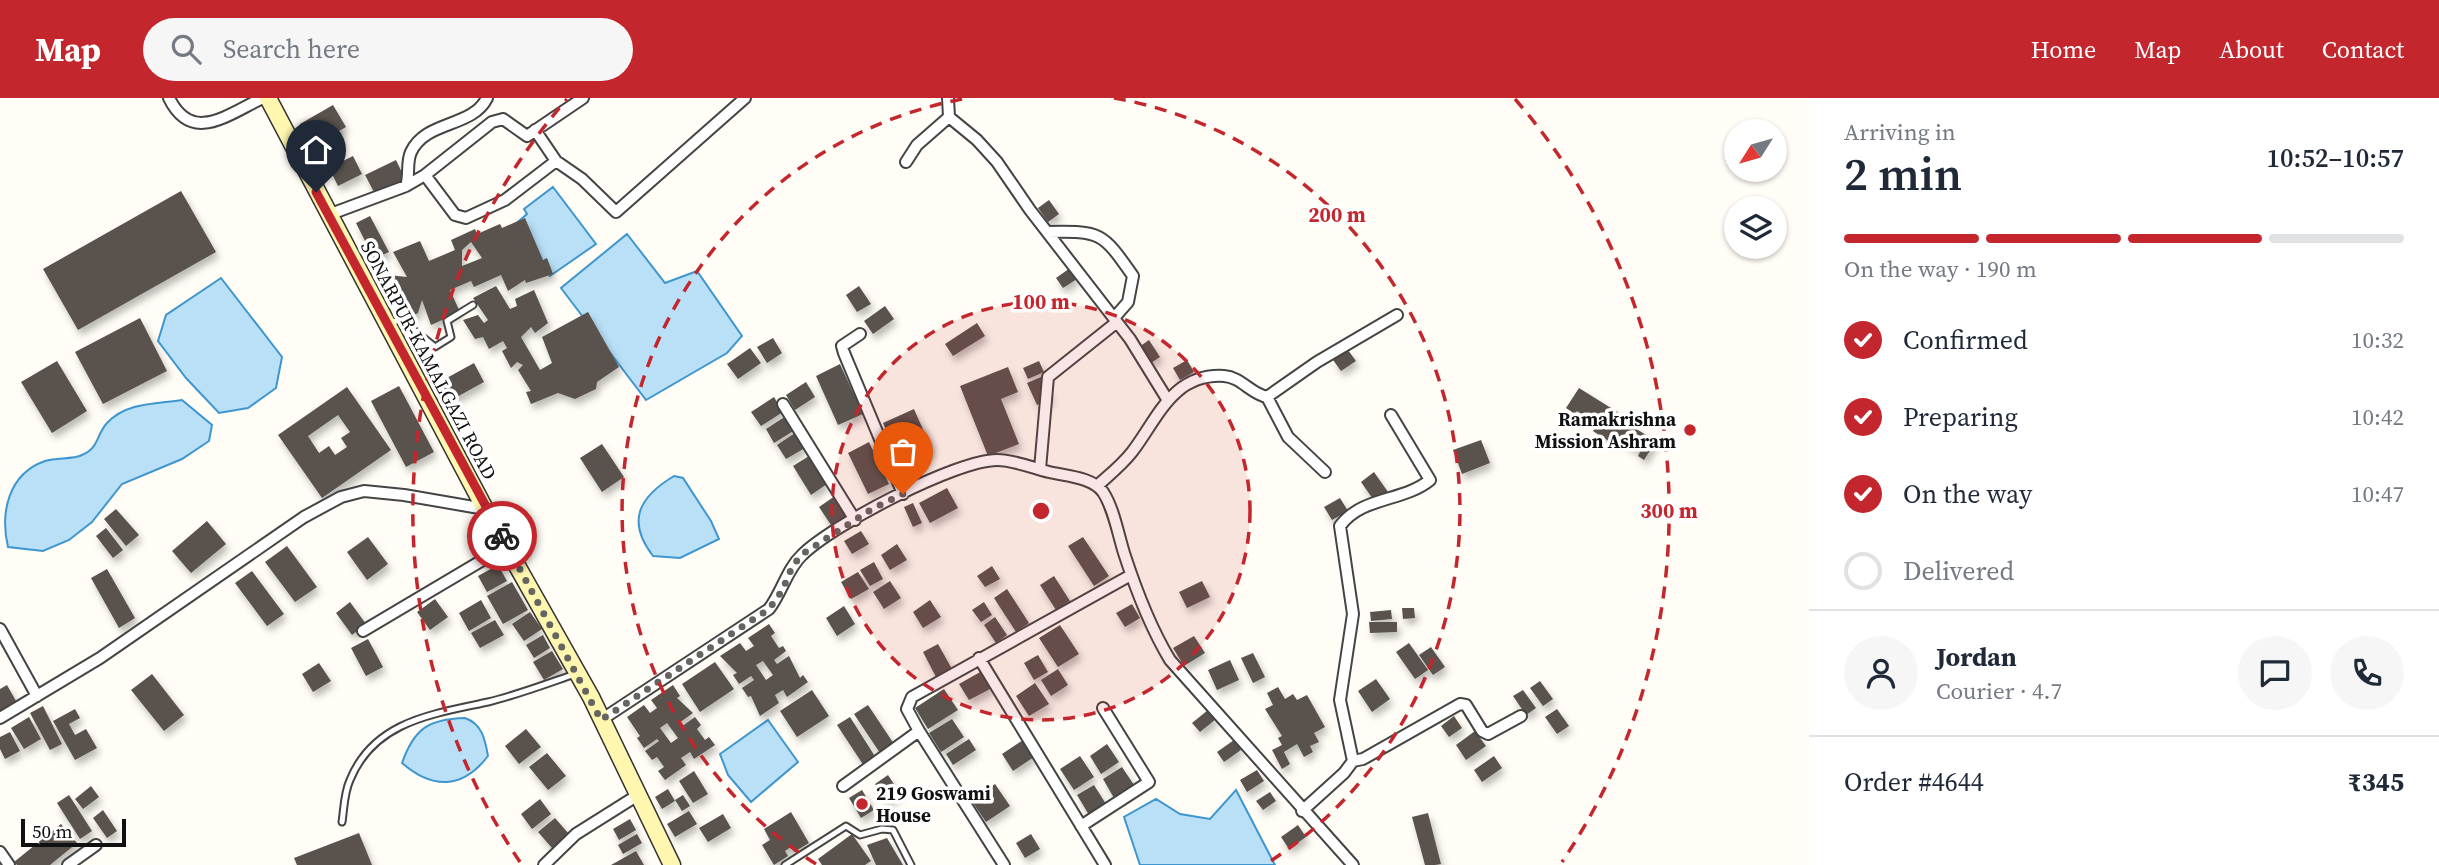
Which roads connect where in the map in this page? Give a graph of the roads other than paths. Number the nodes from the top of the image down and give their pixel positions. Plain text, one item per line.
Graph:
1 (169, 98) edge
2 (265, 98) edge
3 (487, 98) edge
4 (583, 98) edge
5 (745, 98) edge
6 (948, 98) edge
7 (949, 117) junction
8 (535, 130) junction
9 (556, 161) junction
10 (906, 162) dead end
11 (425, 175) junction
12 (406, 186) junction
13 (328, 215) junction
14 (1047, 232) junction
15 (473, 304) dead end
16 (1397, 315) dead end
17 (1115, 320) junction
18 (387, 325) junction
19 (860, 334) dead end
20 (1267, 397) junction
21 (1167, 400) junction
22 (783, 404) dead end
23 (1391, 415) dead end
24 (1040, 469) junction
25 (1325, 472) dead end
26 (1097, 486) junction
27 (903, 494) junction
28 (485, 509) junction
29 (855, 520) junction
30 (508, 545) junction
31 (1131, 575) junction
32 (0, 629) edge
33 (363, 631) dead end
34 (979, 658) junction
35 (578, 674) junction
36 (37, 696) junction
37 (1103, 708) dead end
38 (1521, 716) dead end
39 (0, 718) edge
40 (601, 720) junction
41 (919, 731) junction
42 (1353, 761) junction
43 (843, 786) dead end
44 (638, 795) junction
45 (1302, 811) junction
46 (342, 822) dead end
47 (1082, 826) junction
48 (96, 845) dead end
49 (0, 852) edge
50 (9, 865) edge
51 (68, 865) edge
52 (544, 865) edge
53 (672, 865) edge
54 (785, 865) edge
55 (911, 865) edge
56 (1003, 865) edge
57 (1105, 865) edge
58 (1353, 865) edge

1 - 2 street
2 - 13 main road, SONARPUR-KAMALGAZI ROAD
3 - 12 street
4 - 8 street
5 - 9 street
6 - 7 street
7 - 10 street
7 - 14 street
8 - 9 street
8 - 11 street
9 - 11 street
11 - 12 street
12 - 13 street
13 - 18 main road, SONARPUR-KAMALGAZI ROAD
14 - 17 street
14 - 17 street
15 - 18 lane
16 - 20 street
17 - 21 street
17 - 24 street
18 - 28 main road, SONARPUR-KAMALGAZI ROAD
19 - 27 street
20 - 21 street
20 - 25 street
21 - 26 street
22 - 29 street
23 - 42 street
24 - 26 street
24 - 27 street
26 - 31 street
27 - 29 street
28 - 30 main road, SONARPUR-KAMALGAZI ROAD
28 - 36 street
29 - 40 street
30 - 33 street
30 - 35 main road, SONARPUR-KAMALGAZI ROAD
31 - 34 street
31 - 45 street
32 - 36 street
34 - 41 street
34 - 47 street
35 - 40 main road, SONARPUR-KAMALGAZI ROAD
35 - 46 lane
36 - 39 street
37 - 47 street
38 - 42 street
40 - 44 main road, SONARPUR-KAMALGAZI ROAD
41 - 43 street
41 - 56 street
42 - 45 street
44 - 52 street
44 - 53 main road, SONARPUR-KAMALGAZI ROAD
45 - 58 street
47 - 57 street
48 - 51 street
49 - 50 street
54 - 55 lane

